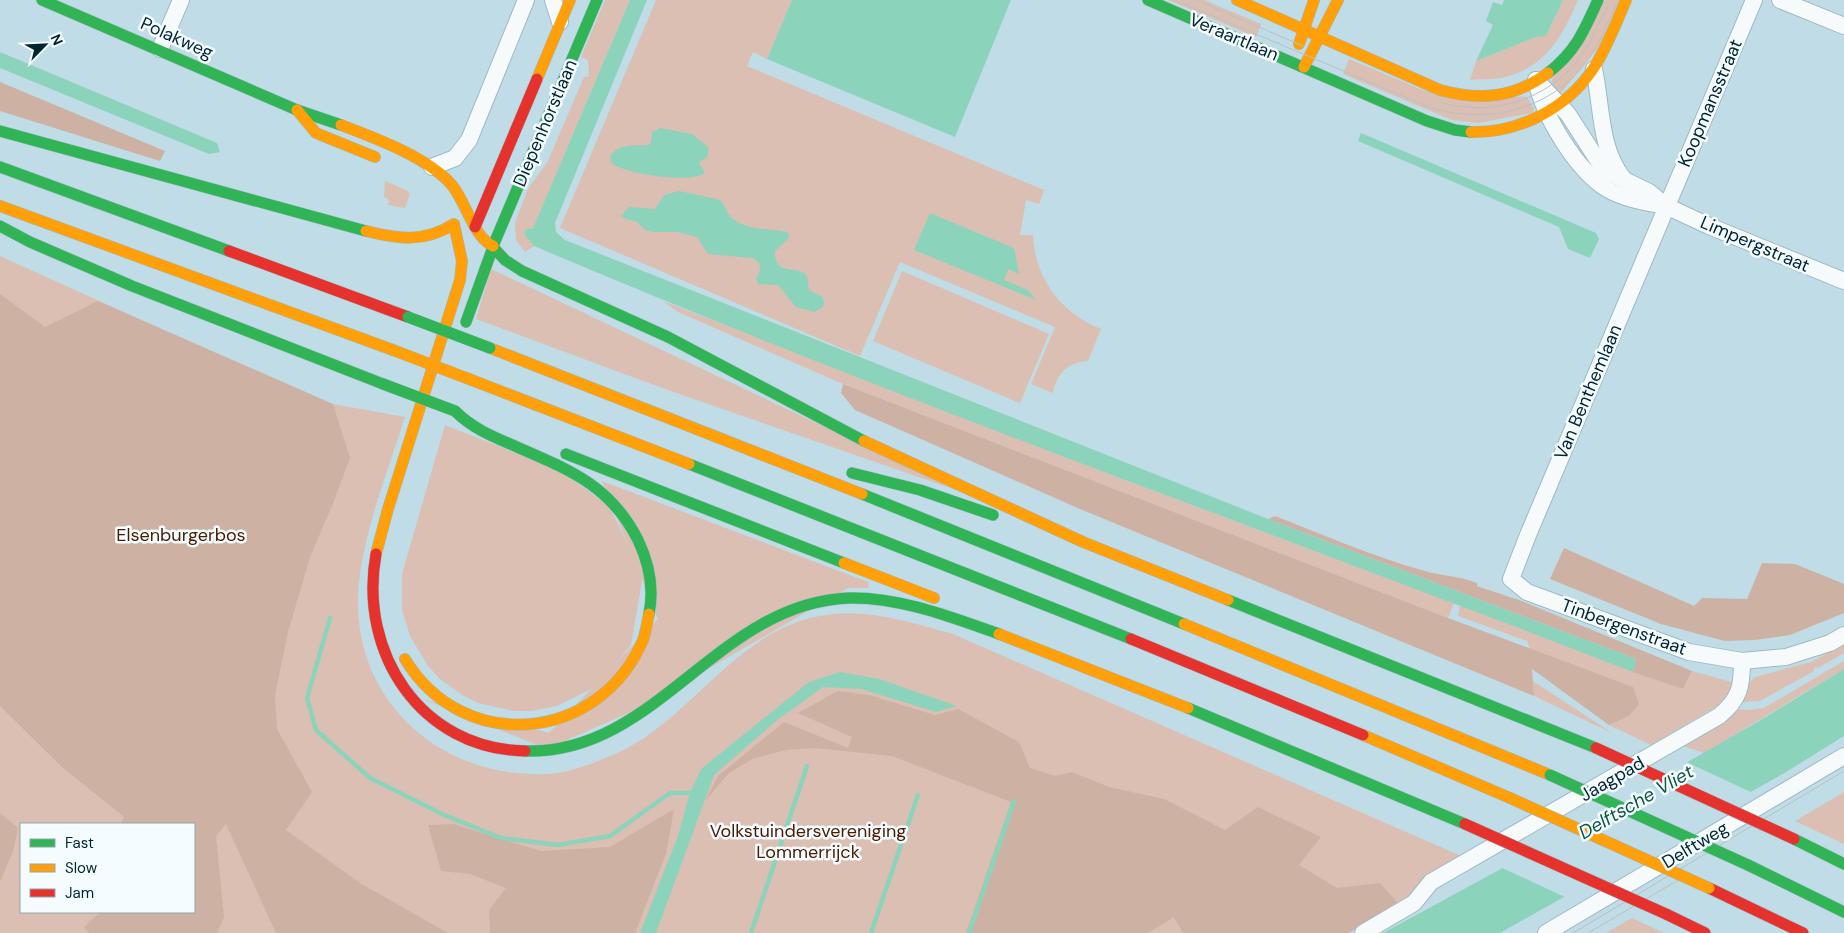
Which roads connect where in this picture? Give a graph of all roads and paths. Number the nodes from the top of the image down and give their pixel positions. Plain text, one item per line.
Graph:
1 (42, 0) edge
2 (181, 0) edge
3 (526, 0) edge
4 (553, 0) edge
5 (570, 0) edge
6 (597, 0) edge
7 (1148, 0) edge
8 (1237, 0) edge
9 (1314, 0) edge
10 (1338, 0) edge
11 (1598, 0) edge
12 (1626, 0) edge
13 (1754, 0) edge
14 (1780, 0) edge
15 (1261, 6) edge
16 (560, 22) junction
17 (1844, 26) edge
18 (1304, 29) junction
19 (1320, 36) junction
20 (160, 49) junction
21 (1293, 62) junction
22 (1304, 67) junction
23 (1594, 69) junction
24 (1536, 80) junction
25 (1560, 104) junction
26 (297, 110) junction
27 (1545, 113) junction
28 (0, 131) edge
29 (384, 161) dead end
30 (0, 167) edge
31 (432, 167) junction
32 (1625, 180) junction
33 (487, 196) junction
34 (0, 206) edge
35 (1666, 206) junction
36 (467, 212) junction
37 (451, 218) junction
38 (0, 226) edge
39 (475, 227) junction
40 (493, 247) junction
41 (462, 261) junction
42 (1844, 281) edge
43 (436, 414) dead end
44 (470, 422) junction
45 (754, 449) junction
46 (1084, 542) junction
47 (1511, 579) joint
48 (1007, 635) junction
49 (1844, 635) edge
50 (400, 647) dead end
51 (712, 660) junction
52 (1742, 661) junction
53 (642, 726) dead end
54 (1844, 756) edge
55 (492, 758) dead end
56 (1844, 864) edge
57 (1844, 912) edge
58 (1363, 933) edge
59 (1546, 933) edge
60 (1705, 933) edge
61 (1803, 933) edge

1 - 20 main road, Polakweg
2 - 20 street
3 - 31 street
4 - 16 street
5 - 16 main road, Diepenhorstlaan
6 - 40 main road, Diepenhorstlaan
7 - 21 main road, Veraartlaan
8 - 15 main road, Veraartlaan
9 - 18 main road
10 - 19 main road
11 - 24 main road, Veraartlaan
12 - 23 main road, Veraartlaan
13 - 35 street, Koopmansstraat
14 - 17 street
15 - 18 main road, Veraartlaan
16 - 33 main road, Diepenhorstlaan
18 - 19 main road, Veraartlaan
18 - 21 main road
19 - 22 main road
19 - 24 main road, Veraartlaan
20 - 26 main road, Polakweg
21 - 22 main road, Veraartlaan
22 - 27 main road, Veraartlaan
23 - 25 main road, Veraartlaan
23 - 32 street, Limpergstraat
24 - 25 street, Limpergstraat
24 - 27 street, Limpergstraat
25 - 27 main road, Veraartlaan
25 - 32 street, Limpergstraat
26 - 29 main road, Polakweg
26 - 31 main road, Polakweg
27 - 35 street, Limpergstraat
28 - 37 main road
30 - 45 main road, bridge
31 - 36 main road, Polakweg
32 - 35 street, Limpergstraat
33 - 36 main road
33 - 39 main road, Diepenhorstlaan
34 - 61 main road, bridge
35 - 42 street, Limpergstraat
35 - 47 street, Van Benthemlaan
36 - 37 main road
36 - 39 main road, Polakweg
37 - 41 main road
38 - 44 main road, bridge
39 - 40 main road, Polakweg
39 - 41 main road, Diepenhorstlaan
40 - 43 main road, Diepenhorstlaan
40 - 46 main road, Polakweg
41 - 51 main road
41 - 55 main road
44 - 48 main road
44 - 50 main road
45 - 46 main road
45 - 57 main road, bridge
46 - 56 main road, bridge
47 - 52 street, Tinbergenstraat
48 - 51 main road
48 - 60 main road, bridge
49 - 52 street
51 - 53 main road
52 - 58 street, Jaagpad
54 - 59 street, Delftweg

